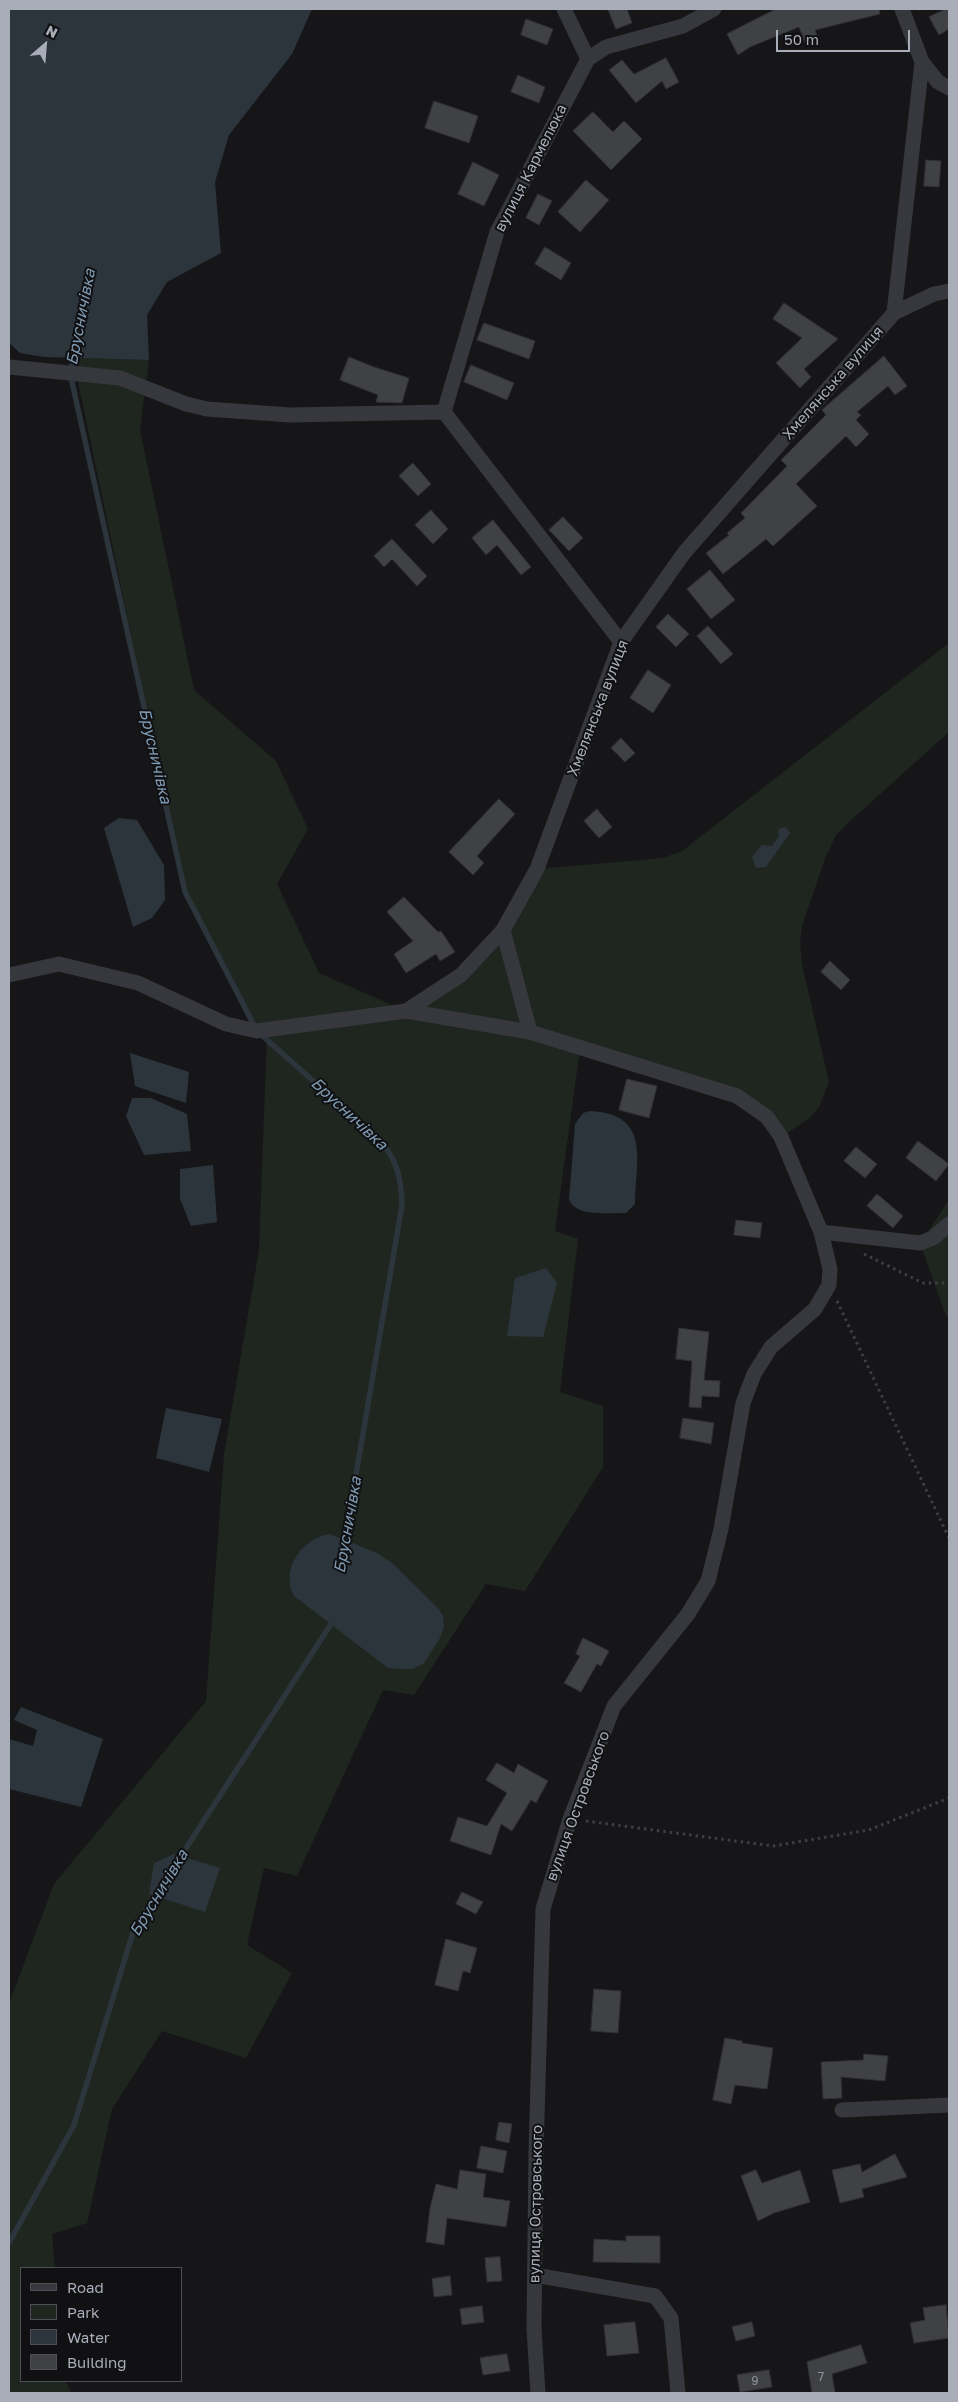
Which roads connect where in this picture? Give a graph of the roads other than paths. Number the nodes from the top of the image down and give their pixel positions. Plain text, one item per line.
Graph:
1 (564, 9) edge
2 (714, 9) edge
3 (902, 9) edge
4 (588, 59) junction
5 (922, 62) junction
6 (949, 88) edge
7 (949, 292) edge
8 (894, 313) junction
9 (9, 367) edge
10 (444, 412) junction
11 (621, 642) junction
12 (503, 930) junction
13 (9, 975) edge
14 (406, 1011) junction
15 (530, 1032) junction
16 (949, 1224) edge
17 (821, 1232) junction
18 (949, 2105) edge
19 (842, 2110) dead end
20 (535, 2276) junction
21 (538, 2393) edge
22 (678, 2393) edge

1 - 4 street
2 - 4 street
3 - 5 street
4 - 10 street, вулиця Кармелюка
5 - 6 street
5 - 8 street
7 - 8 street, Хмелянська вулиця
8 - 11 street, Хмелянська вулиця
9 - 10 street
10 - 11 street
11 - 12 street, Хмелянська вулиця
12 - 14 street, Хмелянська вулиця
12 - 15 street
13 - 14 street
14 - 15 street
15 - 17 street
16 - 17 street
17 - 20 street, вулиця Островського
18 - 19 street
20 - 21 street, вулиця Островського
20 - 22 street

